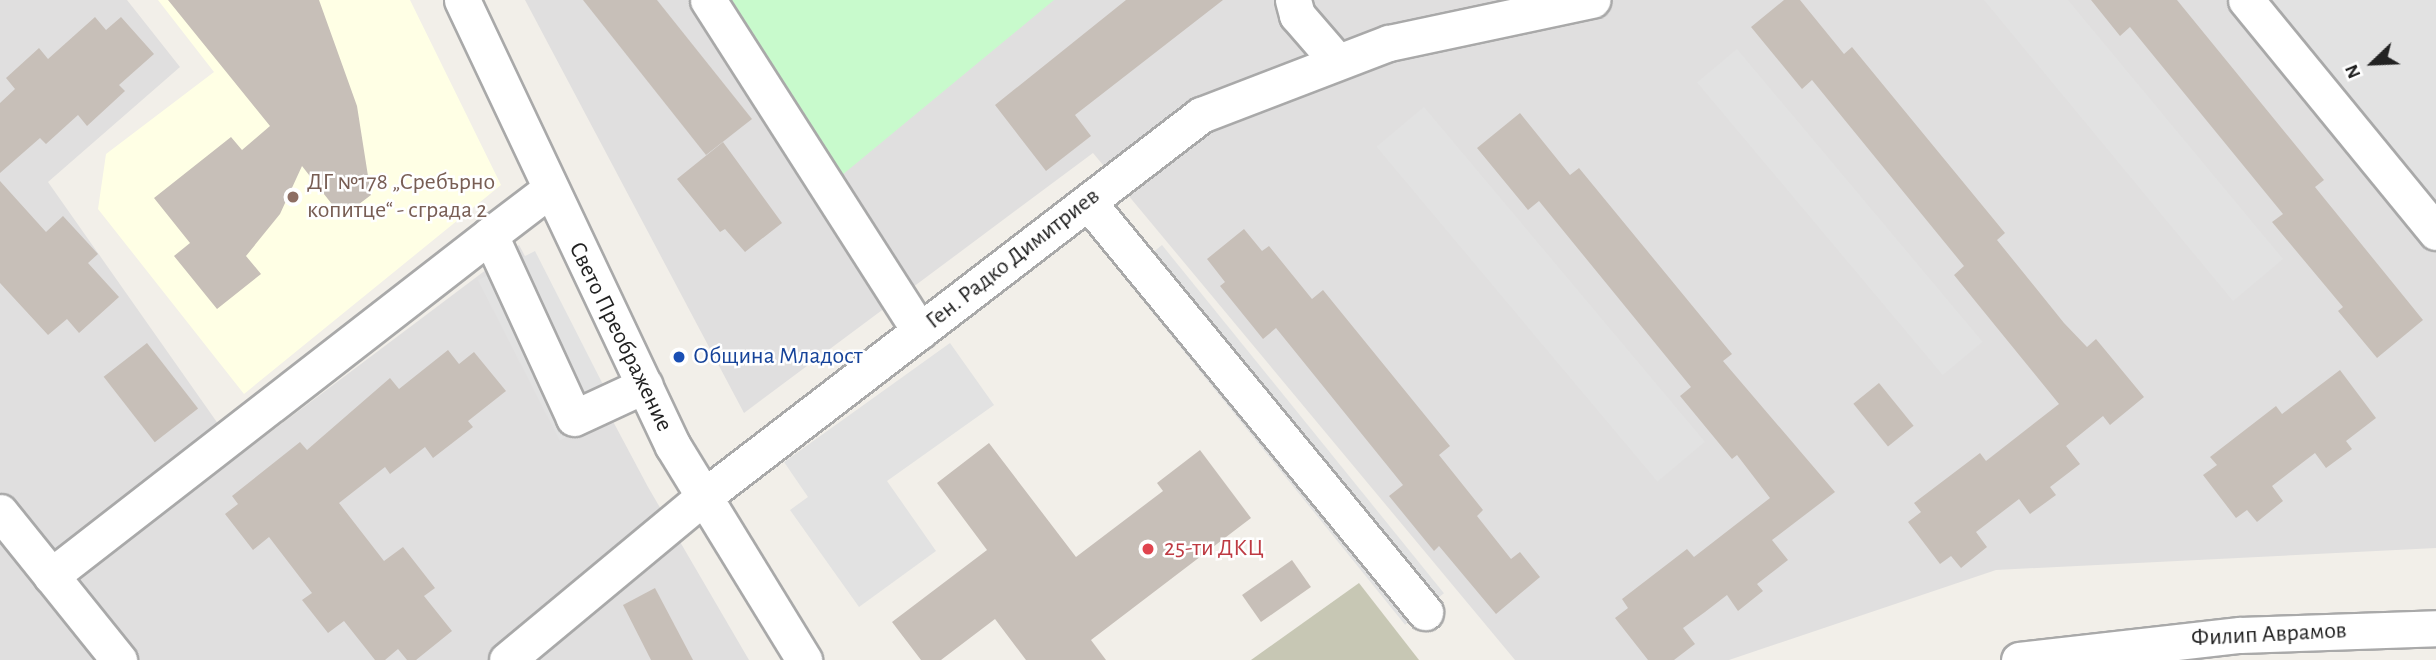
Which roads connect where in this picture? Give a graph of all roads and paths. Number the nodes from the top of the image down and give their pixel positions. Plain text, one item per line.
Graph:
1 (462, 0) edge
2 (708, 0) edge
3 (1293, 0) edge
4 (1592, 0) edge
5 (2246, 0) edge
6 (1336, 60) junction
7 (549, 190) junction
8 (1088, 202) junction
9 (2436, 232) edge
10 (490, 235) junction
11 (919, 331) junction
12 (645, 385) junction
13 (702, 498) junction
14 (0, 512) edge
15 (51, 576) junction
16 (1425, 612) dead end
17 (2436, 628) edge
18 (119, 660) edge
19 (507, 660) edge
20 (804, 660) edge
21 (2019, 660) edge

1 - 7 street, Свето Преображение
2 - 11 street
3 - 6 street
4 - 6 street, Ген. Радко Димитриев
5 - 9 street
6 - 8 street, Ген. Радко Димитриев
7 - 10 street
7 - 12 street, Свето Преображение
8 - 11 street, Ген. Радко Димитриев
8 - 16 street
10 - 12 street
10 - 15 street
11 - 13 street, Ген. Радко Димитриев
12 - 13 street, Свето Преображение
13 - 19 street, Ген. Радко Димитриев
13 - 20 street, Свето Преображение
14 - 15 street
15 - 18 street
17 - 21 street, Филип Аврамов

